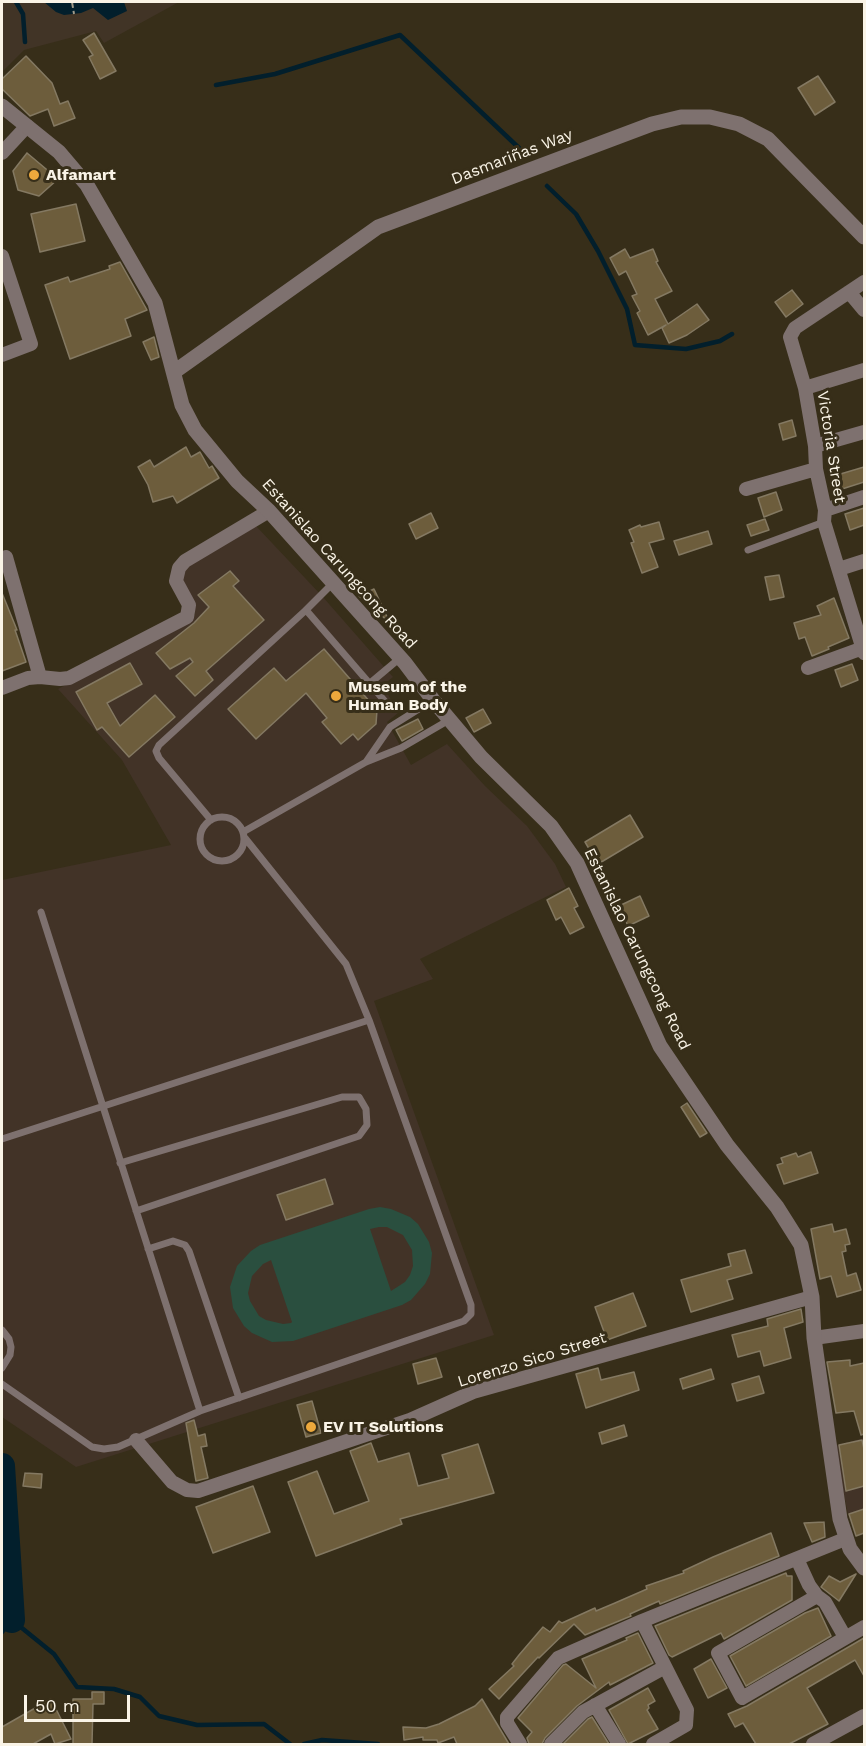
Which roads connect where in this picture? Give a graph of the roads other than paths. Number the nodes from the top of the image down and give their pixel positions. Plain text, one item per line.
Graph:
1 (3, 112) edge
2 (27, 126) junction
3 (2, 153) edge
4 (864, 237) edge
5 (2, 256) edge
6 (864, 282) edge
7 (849, 292) junction
8 (864, 310) edge
9 (2, 355) edge
10 (864, 369) edge
11 (174, 372) junction
12 (805, 388) junction
13 (864, 432) edge
14 (815, 446) junction
15 (816, 469) junction
16 (746, 489) dead end
17 (864, 497) edge
18 (269, 511) junction
19 (824, 516) junction
20 (748, 550) dead end
21 (6, 557) dead end
22 (864, 561) edge
23 (839, 569) junction
24 (334, 582) junction
25 (306, 610) junction
26 (860, 626) edge
27 (864, 651) edge
28 (400, 658) junction
29 (808, 668) dead end
30 (40, 677) junction
31 (369, 684) junction
32 (2, 688) edge
33 (433, 700) junction
34 (389, 706) dead end
35 (449, 720) junction
36 (366, 762) junction
37 (211, 820) junction
38 (244, 835) junction
39 (40, 912) dead end
40 (369, 1020) junction
41 (103, 1107) junction
42 (2, 1140) edge
43 (120, 1163) junction
44 (136, 1211) junction
45 (148, 1249) junction
46 (812, 1297) junction
47 (2, 1330) edge
48 (864, 1331) edge
49 (814, 1338) junction
50 (2, 1368) edge
51 (2, 1384) edge
52 (239, 1398) junction
53 (200, 1411) junction
54 (136, 1440) junction
55 (845, 1539) junction
56 (797, 1559) junction
57 (864, 1568) edge
58 (817, 1596) junction
59 (642, 1621) junction
60 (864, 1627) edge
61 (845, 1637) junction
62 (665, 1667) junction
63 (595, 1705) junction
64 (864, 1716) edge
65 (520, 1744) edge
66 (551, 1744) edge
67 (619, 1744) edge
68 (652, 1744) edge
69 (813, 1744) edge

1 - 2 street, Estanislao Carungcong Road
2 - 3 street
2 - 11 street, Estanislao Carungcong Road
4 - 11 street, Dasmariñas Way
5 - 9 street
6 - 7 street, Victoria Street
7 - 8 street
7 - 12 street, Victoria Street
10 - 12 street
11 - 18 street, Estanislao Carungcong Road
12 - 14 street, Victoria Street
13 - 14 street
14 - 15 street, Victoria Street
15 - 16 street
15 - 19 street, Victoria Street
17 - 19 street
18 - 24 street, Estanislao Carungcong Road
18 - 30 street
19 - 20 lane
19 - 23 street, Victoria Street
21 - 30 street
22 - 23 street
23 - 26 street, Victoria Street
24 - 25 lane
24 - 28 street, Estanislao Carungcong Road
25 - 31 lane
25 - 37 lane
26 - 27 street, Victoria Street
27 - 29 street
28 - 31 lane
28 - 33 street, Estanislao Carungcong Road
30 - 32 street
31 - 34 lane
33 - 35 street, Estanislao Carungcong Road
33 - 36 lane
35 - 36 lane
35 - 46 street, Estanislao Carungcong Road
36 - 38 lane
37 - 38 lane
37 - 38 lane
38 - 40 lane
39 - 41 lane
40 - 41 lane
40 - 52 lane
41 - 42 lane
41 - 43 lane
43 - 44 lane
43 - 44 lane
44 - 45 lane
45 - 52 lane
45 - 53 lane
46 - 49 street, Estanislao Carungcong Road
46 - 54 street, Lorenzo Sico Street
47 - 50 lane
48 - 49 street
49 - 55 street, Estanislao Carungcong Road
51 - 54 lane
52 - 53 lane
53 - 54 lane
55 - 56 street
55 - 57 street, Estanislao Carungcong Road
56 - 58 street
56 - 59 street
58 - 61 street
58 - 61 street
59 - 62 street
59 - 65 street
60 - 61 street
62 - 63 street
62 - 68 street
63 - 66 street
63 - 67 street
64 - 69 street

